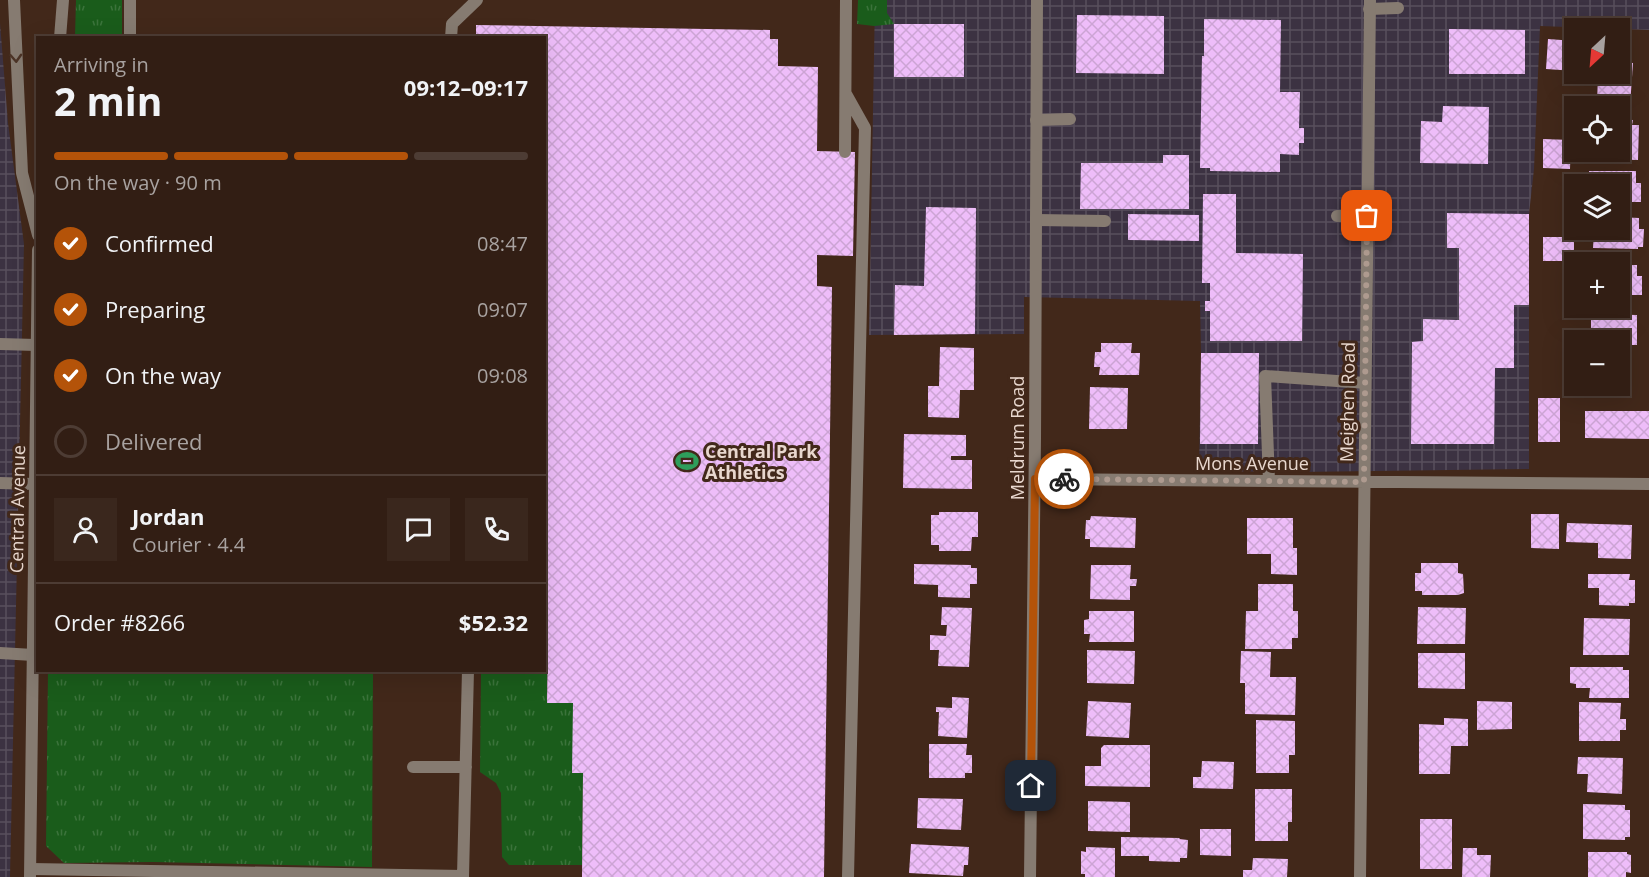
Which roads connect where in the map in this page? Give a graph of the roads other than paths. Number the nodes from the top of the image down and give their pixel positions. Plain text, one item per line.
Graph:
1 (14, 0) edge
2 (63, 0) edge
3 (130, 0) edge
4 (477, 0) edge
5 (846, 0) edge
6 (1036, 0) edge
7 (1369, 4) edge
8 (1398, 8) dead end
9 (60, 36) edge
10 (130, 36) edge
11 (451, 36) edge
12 (846, 94) junction
13 (1070, 119) dead end
14 (1036, 120) junction
15 (845, 152) dead end
16 (1337, 216) dead end
17 (1367, 216) junction
18 (1036, 220) junction
19 (1105, 221) dead end
20 (36, 227) edge
21 (0, 344) edge
22 (36, 345) edge
23 (1365, 383) junction
24 (1035, 479) junction
25 (1269, 481) junction
26 (1364, 482) junction
27 (0, 483) edge
28 (35, 484) junction
29 (1649, 484) edge
30 (0, 653) edge
31 (33, 655) junction
32 (468, 672) edge
33 (413, 767) dead end
34 (466, 767) junction
35 (31, 873) edge
36 (463, 877) edge
37 (848, 877) edge
38 (1030, 877) edge
39 (1360, 877) edge

1 -> 20 street
2 - 9 street
3 - 10 street
4 - 11 street
5 - 12 street
6 - 14 street, Meldrum Road
7 - 8 street
7 - 17 street, Meighen Road
12 - 15 street
12 - 37 street
13 - 14 street
14 - 18 street, Meldrum Road
16 - 17 street
17 - 23 street, Meighen Road
18 - 19 street
18 - 24 street, Meldrum Road
21 - 22 street
22 - 28 street, Central Avenue
23 - 25 street
23 - 26 street, Meighen Road
24 - 25 street, Mons Avenue
24 - 38 street, Meldrum Road
25 - 26 street, Mons Avenue
26 - 29 street, Mons Avenue
26 - 39 street, Meighen Road
27 - 28 street
28 - 31 street, Central Avenue
30 - 31 street
31 - 35 street, Central Avenue
32 - 34 street
33 - 34 street
34 - 36 street
35 - 36 street

